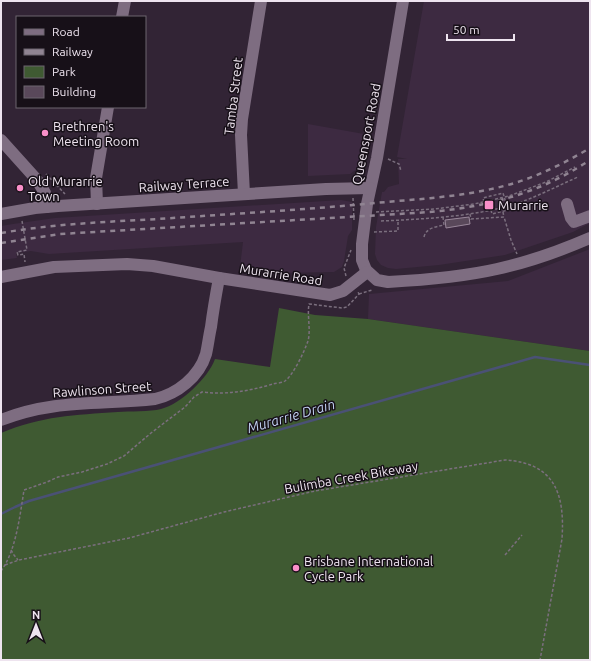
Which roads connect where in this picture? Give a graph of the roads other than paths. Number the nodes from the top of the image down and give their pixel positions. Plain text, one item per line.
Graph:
1 (124, 1) edge
2 (262, 1) edge
3 (403, 1) edge
4 (122, 16) edge
5 (108, 108) edge
6 (1, 140) edge
7 (370, 188) junction
8 (244, 194) junction
9 (97, 204) junction
10 (567, 204) dead end
11 (47, 206) junction
12 (1, 214) edge
13 (590, 216) edge
14 (590, 238) edge
15 (368, 272) junction
16 (1, 277) edge
17 (219, 278) junction
18 (1, 420) edge

1 - 4 street
2 - 8 street, Tamba Street
3 - 7 street, Queensport Road
5 - 9 street
6 - 11 street
7 - 8 street, Railway Terrace
7 - 15 street, Queensport Road
8 - 9 street, Railway Terrace
9 - 11 street, Railway Terrace
10 - 13 street
11 - 12 street, Railway Terrace
14 - 15 street
15 - 17 street, Murarrie Road
16 - 17 street, Murarrie Road
17 - 18 street, Rawlinson Street

